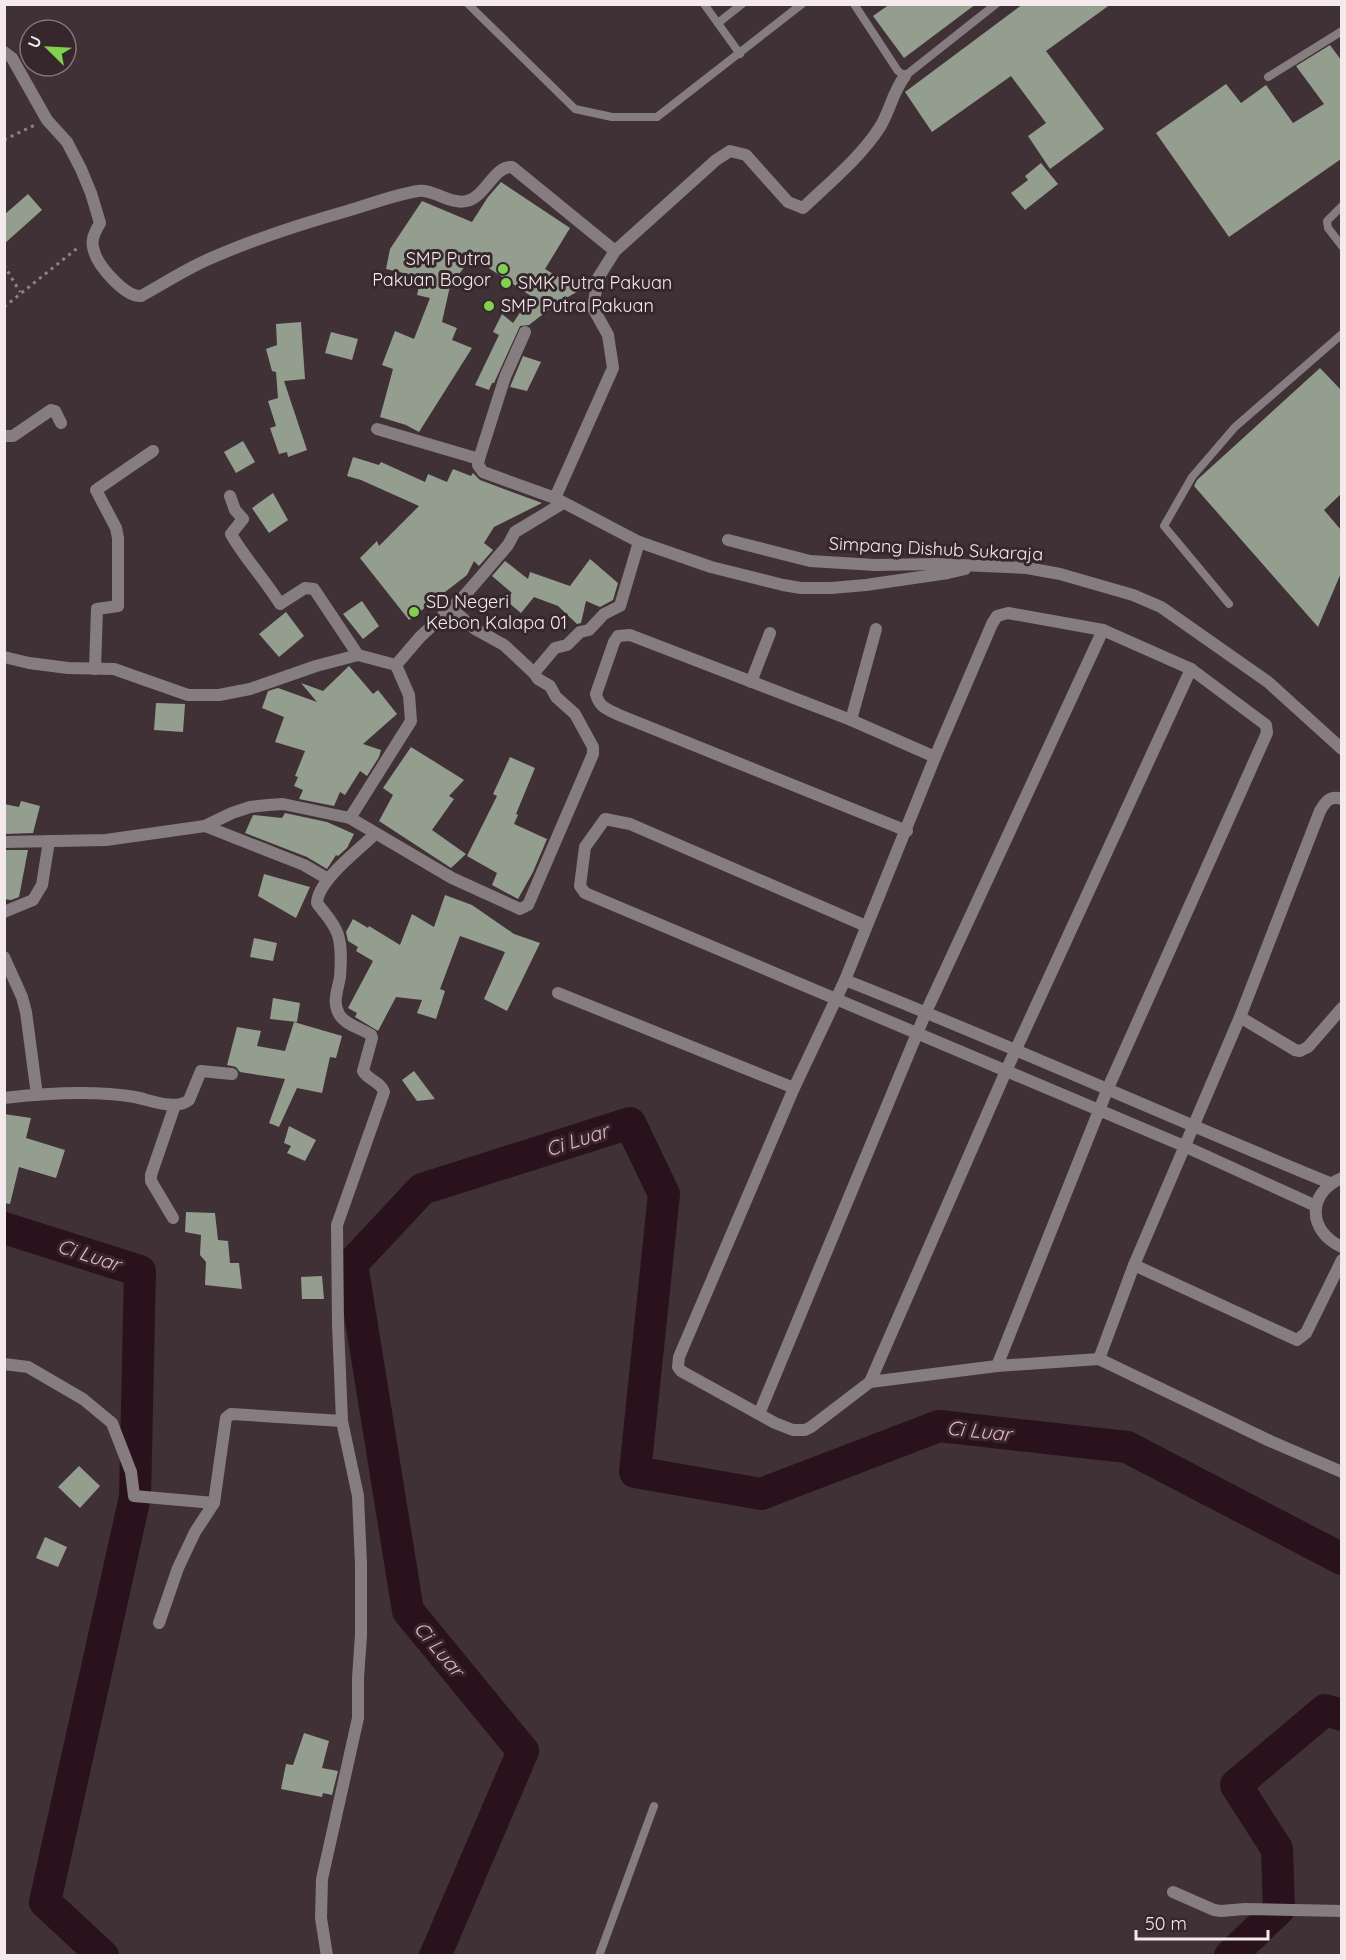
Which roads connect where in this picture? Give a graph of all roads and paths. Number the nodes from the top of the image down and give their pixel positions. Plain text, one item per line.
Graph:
1 (468, 4) edge
2 (704, 4) edge
3 (742, 4) edge
4 (802, 4) edge
5 (854, 4) edge
6 (996, 4) edge
7 (718, 23) junction
8 (1341, 31) edge
9 (4, 52) edge
10 (740, 54) junction
11 (905, 76) junction
12 (1268, 77) dead end
13 (47, 120) junction
14 (4, 140) edge
15 (1341, 206) edge
16 (93, 236) junction
17 (1341, 246) edge
18 (615, 251) junction
19 (4, 265) edge
20 (21, 292) junction
21 (4, 307) edge
22 (525, 332) dead end
23 (1341, 334) edge
24 (61, 423) dead end
25 (377, 429) dead end
26 (4, 436) edge
27 (153, 451) dead end
28 (479, 459) junction
29 (230, 496) dead end
30 (559, 501) junction
31 (728, 540) dead end
32 (639, 542) junction
33 (975, 566) junction
34 (1229, 604) dead end
35 (451, 608) junction
36 (876, 629) dead end
37 (1103, 630) junction
38 (770, 633) dead end
39 (358, 655) junction
40 (4, 657) edge
41 (396, 664) junction
42 (95, 669) junction
43 (1191, 669) junction
44 (534, 673) junction
45 (751, 682) junction
46 (851, 720) junction
47 (1341, 749) edge
48 (935, 757) junction
49 (1341, 799) edge
50 (350, 818) junction
51 (205, 826) junction
52 (907, 831) junction
53 (375, 834) junction
54 (49, 841) junction
55 (4, 842) edge
56 (328, 879) junction
57 (4, 912) edge
58 (866, 926) junction
59 (4, 957) edge
60 (845, 980) junction
61 (558, 993) dead end
62 (835, 999) junction
63 (1341, 1008) edge
64 (926, 1012) junction
65 (1240, 1017) junction
66 (917, 1034) junction
67 (1016, 1050) junction
68 (1006, 1071) junction
69 (232, 1074) dead end
70 (794, 1088) junction
71 (1108, 1088) junction
72 (37, 1095) junction
73 (4, 1098) edge
74 (175, 1105) junction
75 (1099, 1110) junction
76 (1192, 1126) junction
77 (1184, 1146) junction
78 (1336, 1180) edge
79 (1316, 1206) junction
80 (172, 1218) dead end
81 (1341, 1247) edge
82 (1341, 1260) edge
83 (1134, 1265) junction
84 (1099, 1359) junction
85 (4, 1364) edge
86 (997, 1366) junction
87 (870, 1382) junction
88 (759, 1414) junction
89 (342, 1421) junction
90 (1341, 1473) edge
91 (208, 1502) junction
92 (159, 1623) dead end
93 (654, 1806) dead end
94 (1173, 1892) dead end
95 (1341, 1911) edge
96 (327, 1956) edge
97 (599, 1956) edge

1 - 10 lane
2 - 7 lane
3 - 7 lane
4 - 10 lane
5 - 11 lane
6 - 11 lane
7 - 10 lane
8 - 12 lane
9 - 13 street
11 - 18 street
13 - 14 path
13 - 16 street
15 - 17 lane
16 - 18 street
16 - 20 path
18 - 30 street
19 - 20 path
20 - 21 path
22 - 28 street
23 - 34 lane
24 - 26 street
25 - 28 street
27 - 42 street
28 - 30 street
29 - 39 street
30 - 32 street
30 - 35 street
31 - 33 street, Simpang Dishub Sukaraja
32 - 33 street
32 - 44 street
33 - 47 street, Simpang Dishub Sukaraja
35 - 41 street
35 - 44 street
36 - 46 street
37 - 43 street
37 - 48 street
37 - 64 street
38 - 45 street
39 - 41 street
39 - 42 street
40 - 42 street
41 - 50 street
43 - 67 street
43 - 71 street
44 - 53 street
45 - 46 street
45 - 52 street
46 - 48 street
48 - 52 street
49 - 65 street
50 - 51 street
50 - 53 street
51 - 54 street
51 - 56 street
52 - 58 street
53 - 56 street
54 - 55 street
54 - 57 street
56 - 89 street
58 - 60 street
58 - 62 street
59 - 72 street
60 - 62 street
60 - 64 street
61 - 70 street
62 - 66 street
62 - 70 street
63 - 65 street
64 - 66 street
64 - 67 street
65 - 76 street
66 - 68 street
66 - 88 street
67 - 68 street
67 - 71 street
68 - 75 street
68 - 87 street
69 - 74 street
70 - 88 street
71 - 75 street
71 - 76 street
72 - 73 street
72 - 74 street
74 - 80 street
75 - 77 street
75 - 86 street
76 - 77 street
76 - 78 street
77 - 79 street
77 - 83 street
78 - 79 street
79 - 81 street
82 - 83 street
83 - 84 street
84 - 86 street
84 - 90 street
85 - 91 street
86 - 87 street
87 - 88 street
89 - 91 street
89 - 96 street
91 - 92 street
93 - 97 lane
94 - 95 street

